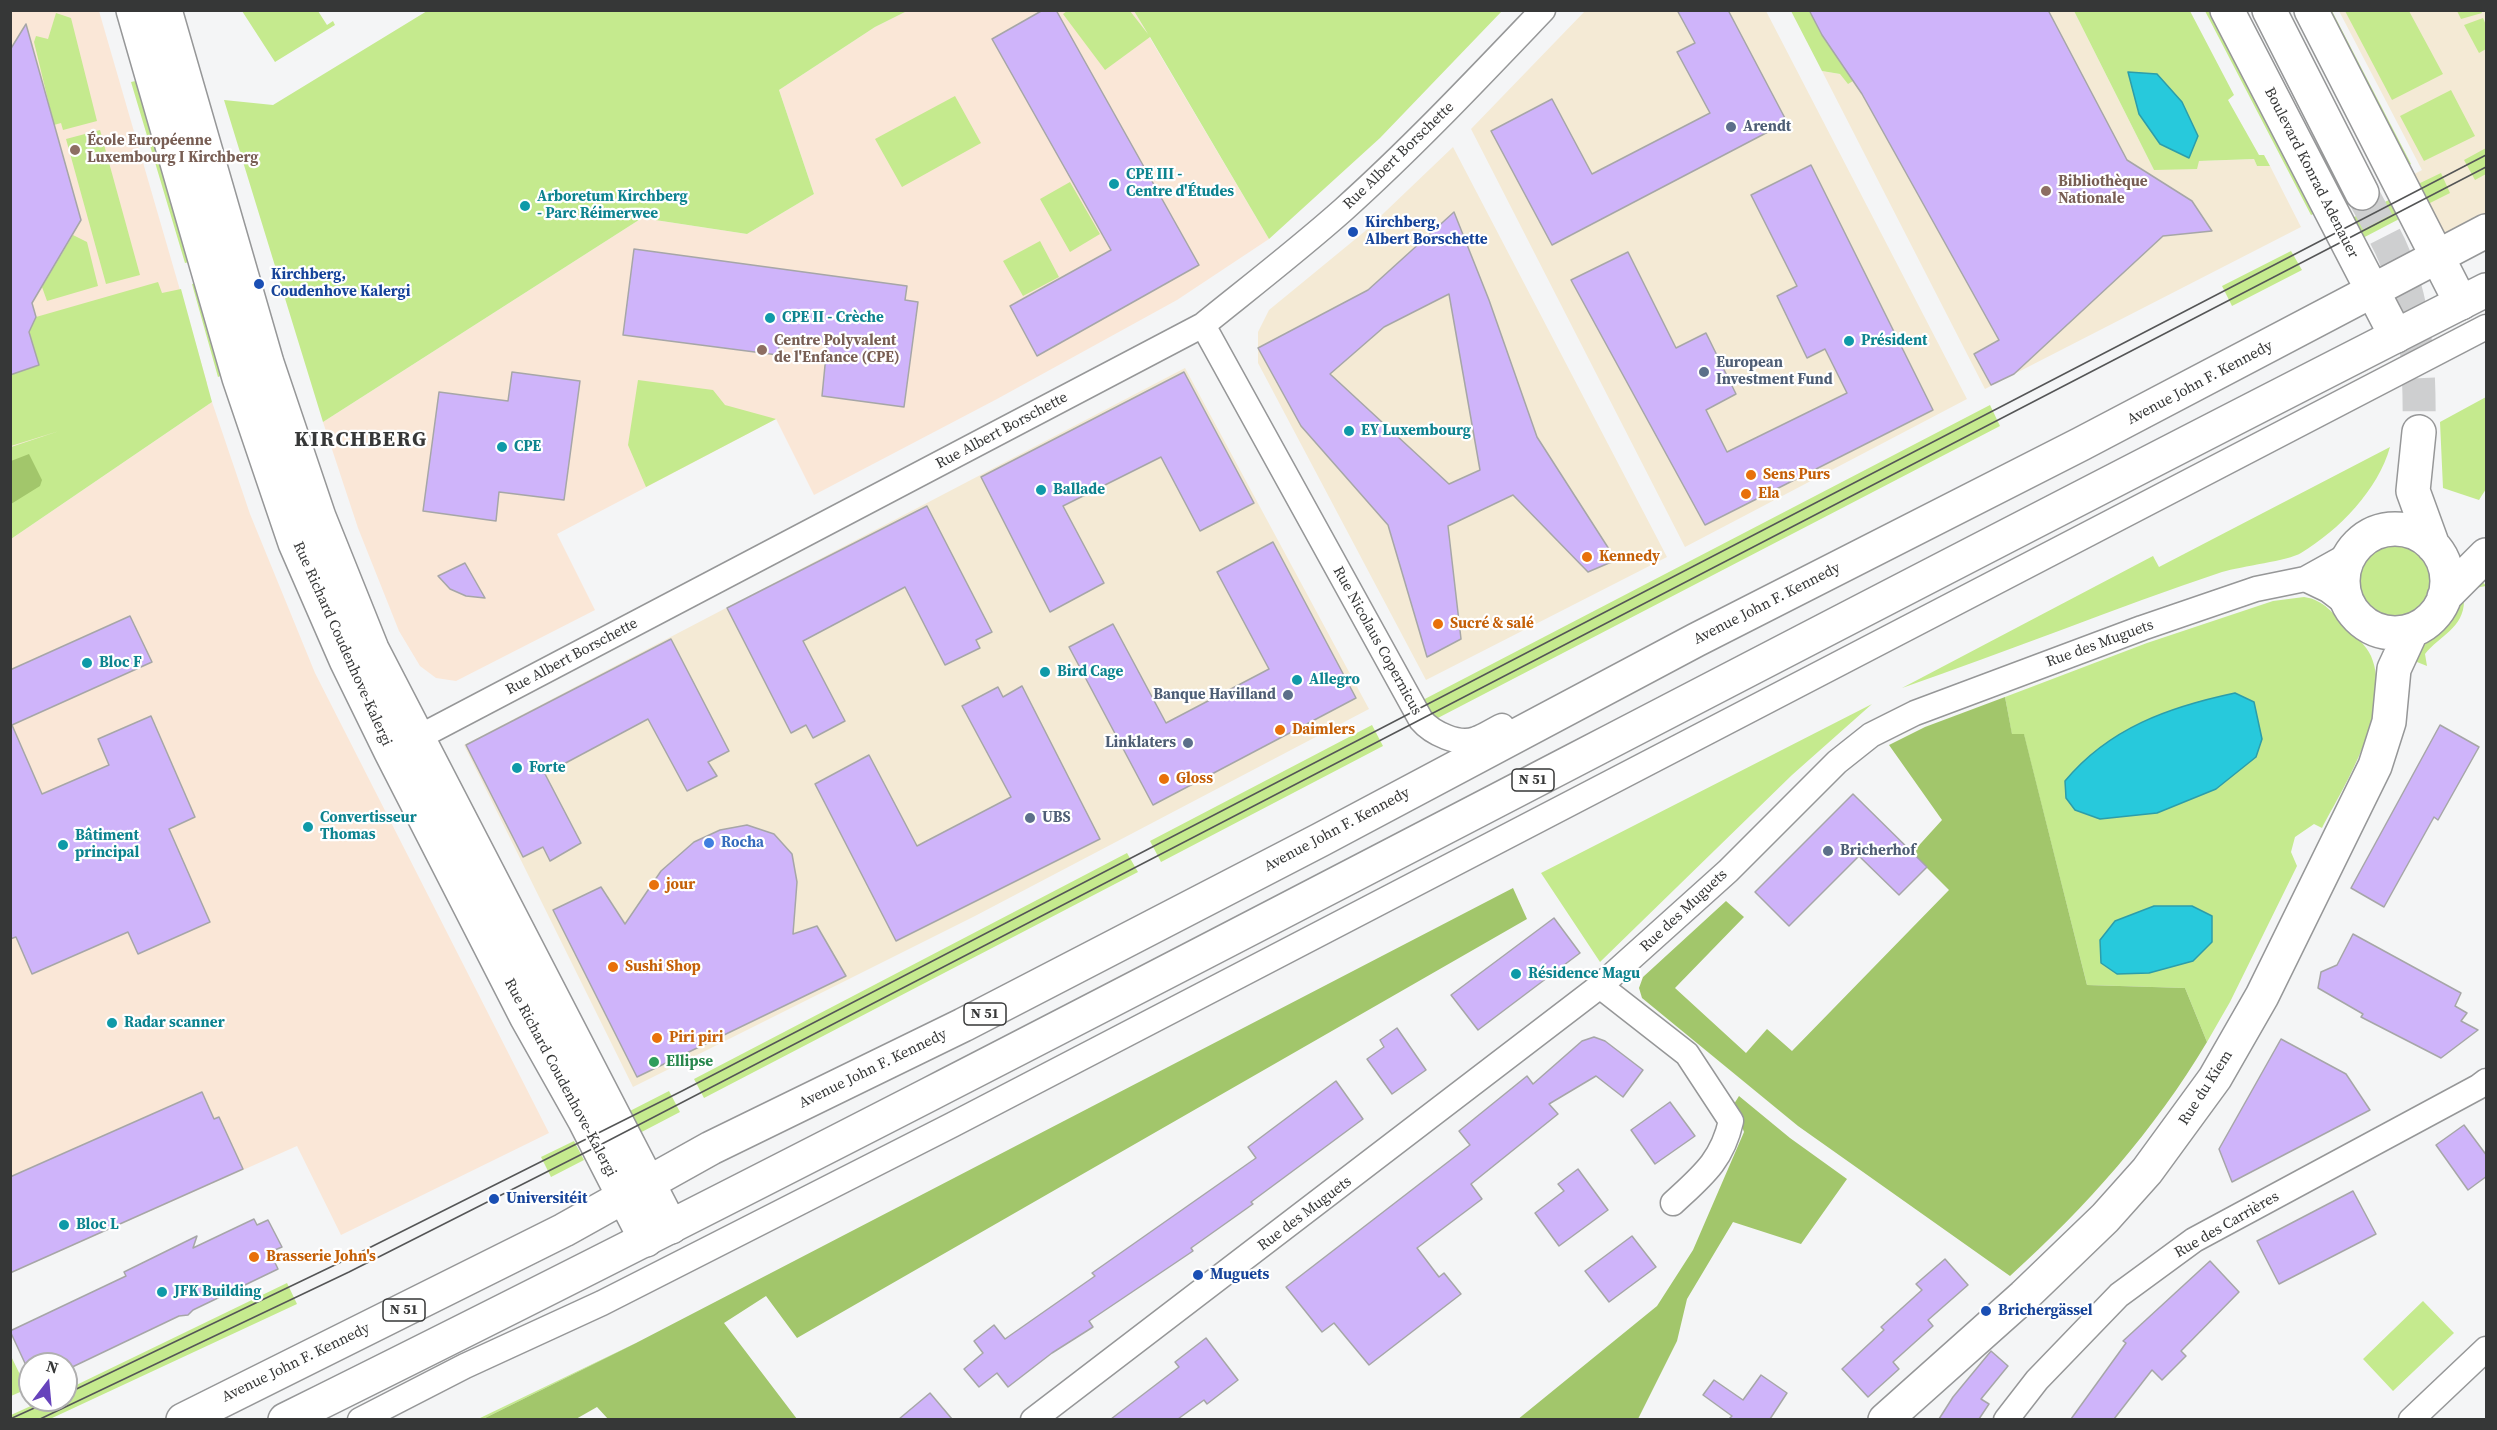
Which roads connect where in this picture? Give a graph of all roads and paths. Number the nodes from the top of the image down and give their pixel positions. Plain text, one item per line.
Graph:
1 (133, 10) edge
2 (165, 10) edge
3 (1543, 10) edge
4 (2227, 10) edge
5 (2269, 10) edge
6 (2311, 10) edge
7 (2362, 192) tunnel mouth
8 (2487, 231) edge
9 (2438, 257) junction
10 (2373, 292) junction
11 (2474, 296) edge
12 (1203, 325) junction
13 (2487, 327) edge
14 (2396, 336) junction
15 (2419, 432) tunnel mouth
16 (2413, 491) junction
17 (2379, 531) junction
18 (2436, 550) junction
19 (2350, 554) junction
20 (2486, 555) edge
21 (2305, 579) junction
22 (2444, 597) junction
23 (2360, 616) junction
24 (2412, 630) junction
25 (1696, 640) junction
26 (2394, 669) junction
27 (404, 745) junction
28 (1600, 986) junction
29 (2484, 1089) edge
30 (636, 1190) junction
31 (1673, 1203) dead end
32 (658, 1233) junction
33 (2487, 1349) edge
34 (183, 1419) edge
35 (285, 1419) edge
36 (360, 1419) edge
37 (1033, 1419) edge
38 (1885, 1419) edge
39 (2006, 1419) edge
40 (2411, 1419) edge

1 - 27 main road, Rue Richard Coudenhove-Kalergi
2 - 27 main road, Rue Richard Coudenhove-Kalergi
3 - 12 street, Rue Albert Borschette
4 - 10 main road, Boulevard Konrad Adenauer
5 - 7 main road
6 - 9 main road
8 - 9 main road, Avenue John F. Kennedy / N 51
9 - 10 main road, Avenue John F. Kennedy / N 51
9 - 11 main road
10 - 14 main road, Boulevard Konrad Adenauer
10 - 25 main road, Avenue John F. Kennedy / N 51
11 - 14 main road, N 51
12 - 25 street, Rue Nicolaus Copernicus
12 - 27 street, Rue Albert Borschette
13 - 36 street
14 - 32 main road, N 51
15 - 16 main road
16 - 17 main road
16 - 18 main road
17 - 18 main road
17 - 19 main road
18 - 20 main road
18 - 22 main road
19 - 21 street, Rue des Muguets
19 - 23 main road
20 - 22 main road
21 - 23 street
21 - 28 street, Rue des Muguets
22 - 24 main road
23 - 24 main road
23 - 26 main road
24 - 26 main road, Rue du Kiem
25 - 30 main road, Avenue John F. Kennedy / N 51
26 - 38 main road, Rue du Kiem
27 - 30 main road, Rue Richard Coudenhove-Kalergi
28 - 31 street
28 - 37 street, Rue des Muguets
29 - 39 street, Rue des Carrières
30 - 32 main road, Rue Richard Coudenhove-Kalergi
30 - 34 main road, Avenue John F. Kennedy / N 51
32 - 35 main road, N 51
33 - 40 street

